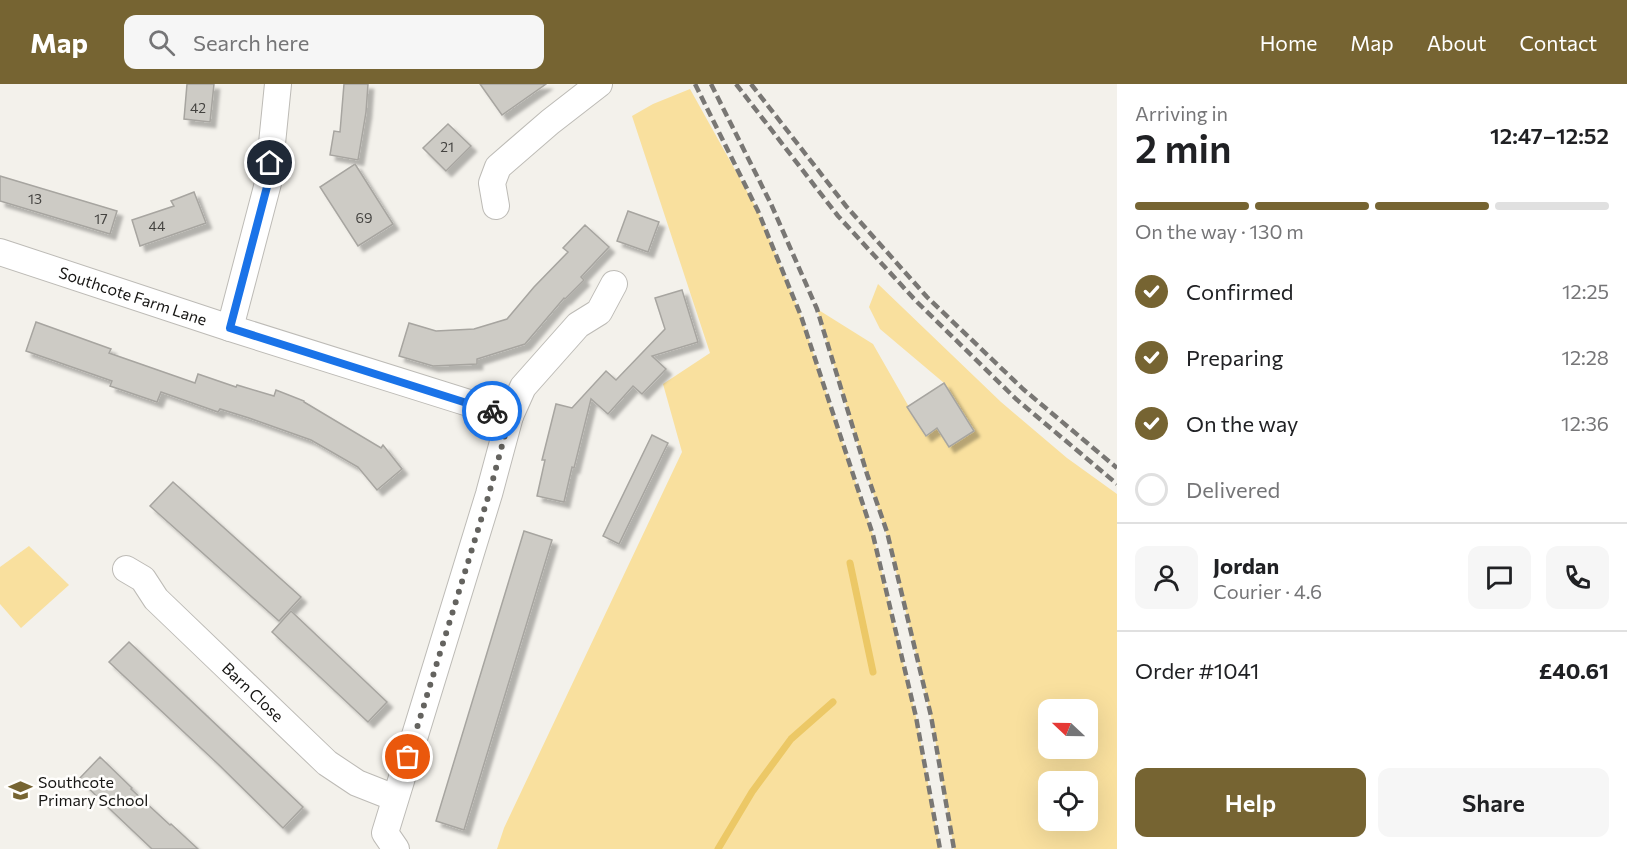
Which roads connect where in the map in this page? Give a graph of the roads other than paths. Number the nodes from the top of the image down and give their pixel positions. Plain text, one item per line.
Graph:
1 (278, 84) edge
2 (599, 84) edge
3 (496, 206) dead end
4 (0, 252) edge
5 (614, 284) dead end
6 (230, 328) junction
7 (510, 416) junction
8 (126, 569) dead end
9 (395, 798) junction
10 (396, 849) edge

1 - 6 street
2 - 3 street
4 - 6 street, Southcote Farm Lane
5 - 7 street
6 - 7 street, Southcote Farm Lane
7 - 9 street
8 - 9 street, Barn Close
9 - 10 street

